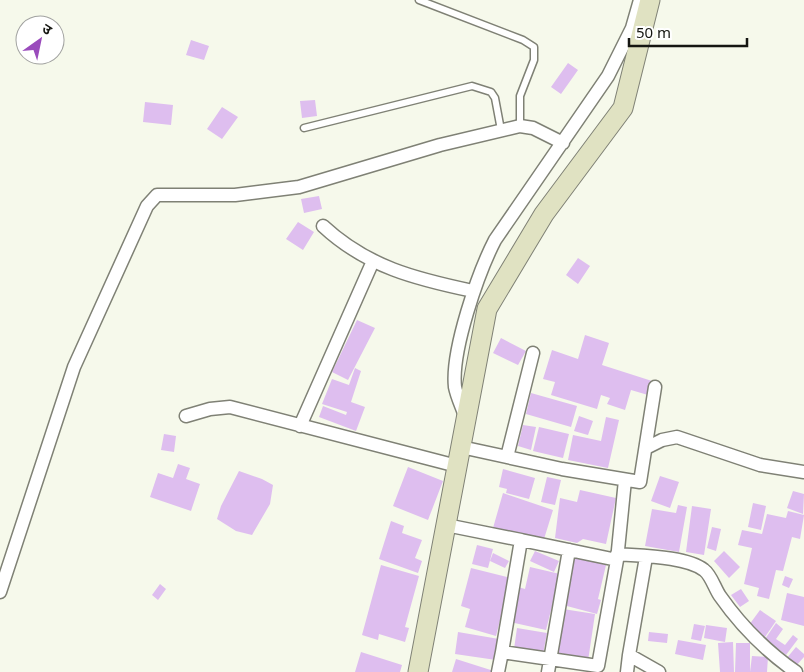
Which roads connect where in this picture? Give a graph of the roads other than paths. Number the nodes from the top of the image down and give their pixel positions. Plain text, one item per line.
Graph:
1 (418, 0) edge
2 (640, 0) edge
3 (650, 0) edge
4 (520, 126) junction
5 (304, 128) dead end
6 (501, 130) junction
7 (563, 143) junction
8 (323, 226) dead end
9 (373, 261) junction
10 (474, 291) junction
11 (533, 353) dead end
12 (656, 387) dead end
13 (186, 416) dead end
14 (466, 418) junction
15 (300, 426) junction
16 (460, 447) junction
17 (646, 448) junction
18 (507, 457) junction
19 (457, 466) junction
20 (804, 472) edge
21 (625, 480) junction
22 (446, 525) junction
23 (521, 540) junction
24 (569, 550) junction
25 (617, 557) junction
26 (646, 557) junction
27 (0, 592) edge
28 (502, 652) junction
29 (629, 655) junction
30 (549, 666) edge
31 (804, 670) edge
32 (418, 672) edge
33 (498, 672) edge
34 (626, 672) edge
35 (658, 672) edge
36 (796, 672) edge
37 (800, 672) edge

1 - 4 lane
2 - 7 street
3 - 14 main road
4 - 6 street
4 - 7 street
5 - 6 lane
6 - 27 street
7 - 10 street
8 - 9 street
9 - 10 street
9 - 15 street
10 - 14 street
11 - 18 street
12 - 17 street
13 - 15 street
14 - 16 main road
15 - 19 street
16 - 18 street
16 - 19 main road
17 - 20 street
17 - 21 street
18 - 21 street
19 - 22 main road
21 - 25 street
22 - 23 street
22 - 32 main road
23 - 24 street
23 - 28 street
24 - 25 street
24 - 30 street
25 - 26 street
25 - 30 street
26 - 29 street
26 - 36 street
28 - 30 street
28 - 33 street
29 - 34 street
29 - 35 street
31 - 37 street

